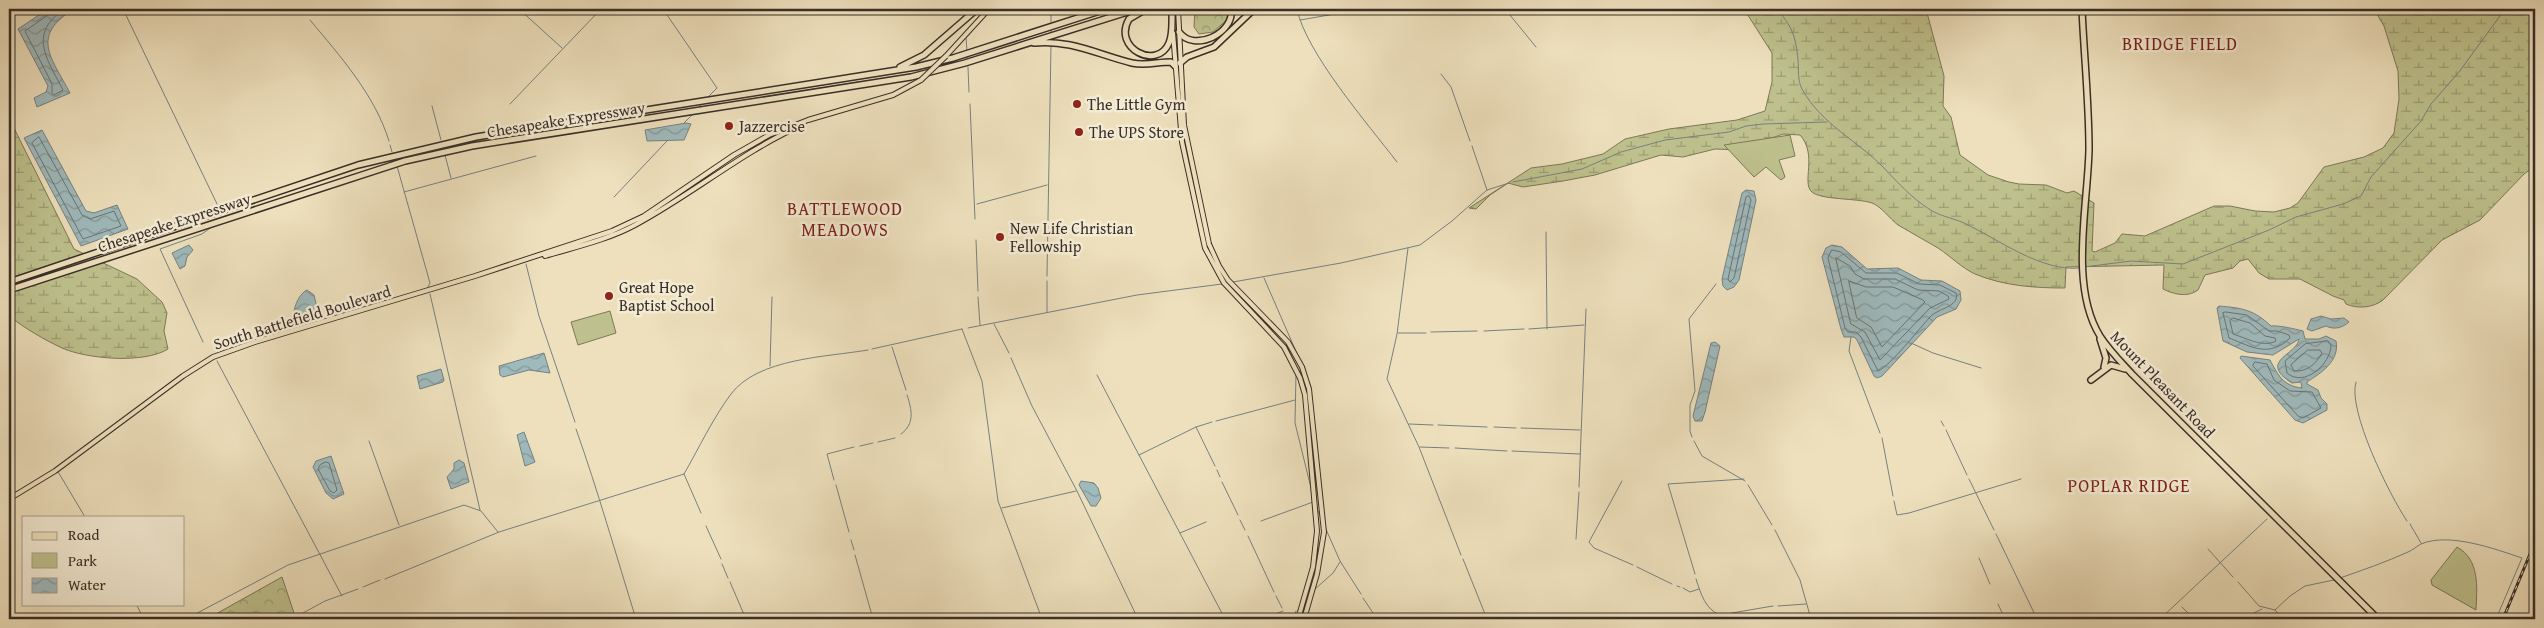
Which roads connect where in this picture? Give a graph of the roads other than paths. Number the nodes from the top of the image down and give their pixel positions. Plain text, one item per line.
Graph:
1 (977, 9) edge
2 (989, 9) edge
3 (1106, 9) edge
4 (1137, 9) edge
5 (1146, 9) edge
6 (1231, 9) edge
7 (1254, 9) edge
8 (2082, 9) edge
9 (1175, 10) edge
10 (1179, 32) junction
11 (1017, 47) junction
12 (1178, 65) junction
13 (879, 72) junction
14 (818, 118) junction
15 (521, 262) junction
16 (9, 282) edge
17 (9, 290) edge
18 (2100, 336) junction
19 (2104, 367) dead end
20 (2132, 374) junction
21 (2091, 380) dead end
22 (9, 499) edge
23 (1298, 619) edge
24 (1304, 619) edge
25 (2378, 619) edge

1 - 13 highway
2 - 14 main road, South Battlefield Boulevard, bridge
3 - 13 highway, Chesapeake Expressway
4 - 11 highway, Chesapeake Expressway
5 - 9 highway
6 - 10 highway
7 - 12 highway
8 - 18 highway, Mount Pleasant Road
9 - 10 main road
9 - 12 main road
10 - 12 main road
11 - 12 highway
11 - 17 highway, Chesapeake Expressway
12 - 23 main road
12 - 24 main road
13 - 16 highway, Chesapeake Expressway
14 - 15 main road, South Battlefield Boulevard
14 - 15 main road, South Battlefield Boulevard
15 - 22 main road, South Battlefield Boulevard
18 - 19 highway
18 - 20 highway, Mount Pleasant Road
20 - 21 highway
20 - 25 highway, Mount Pleasant Road

